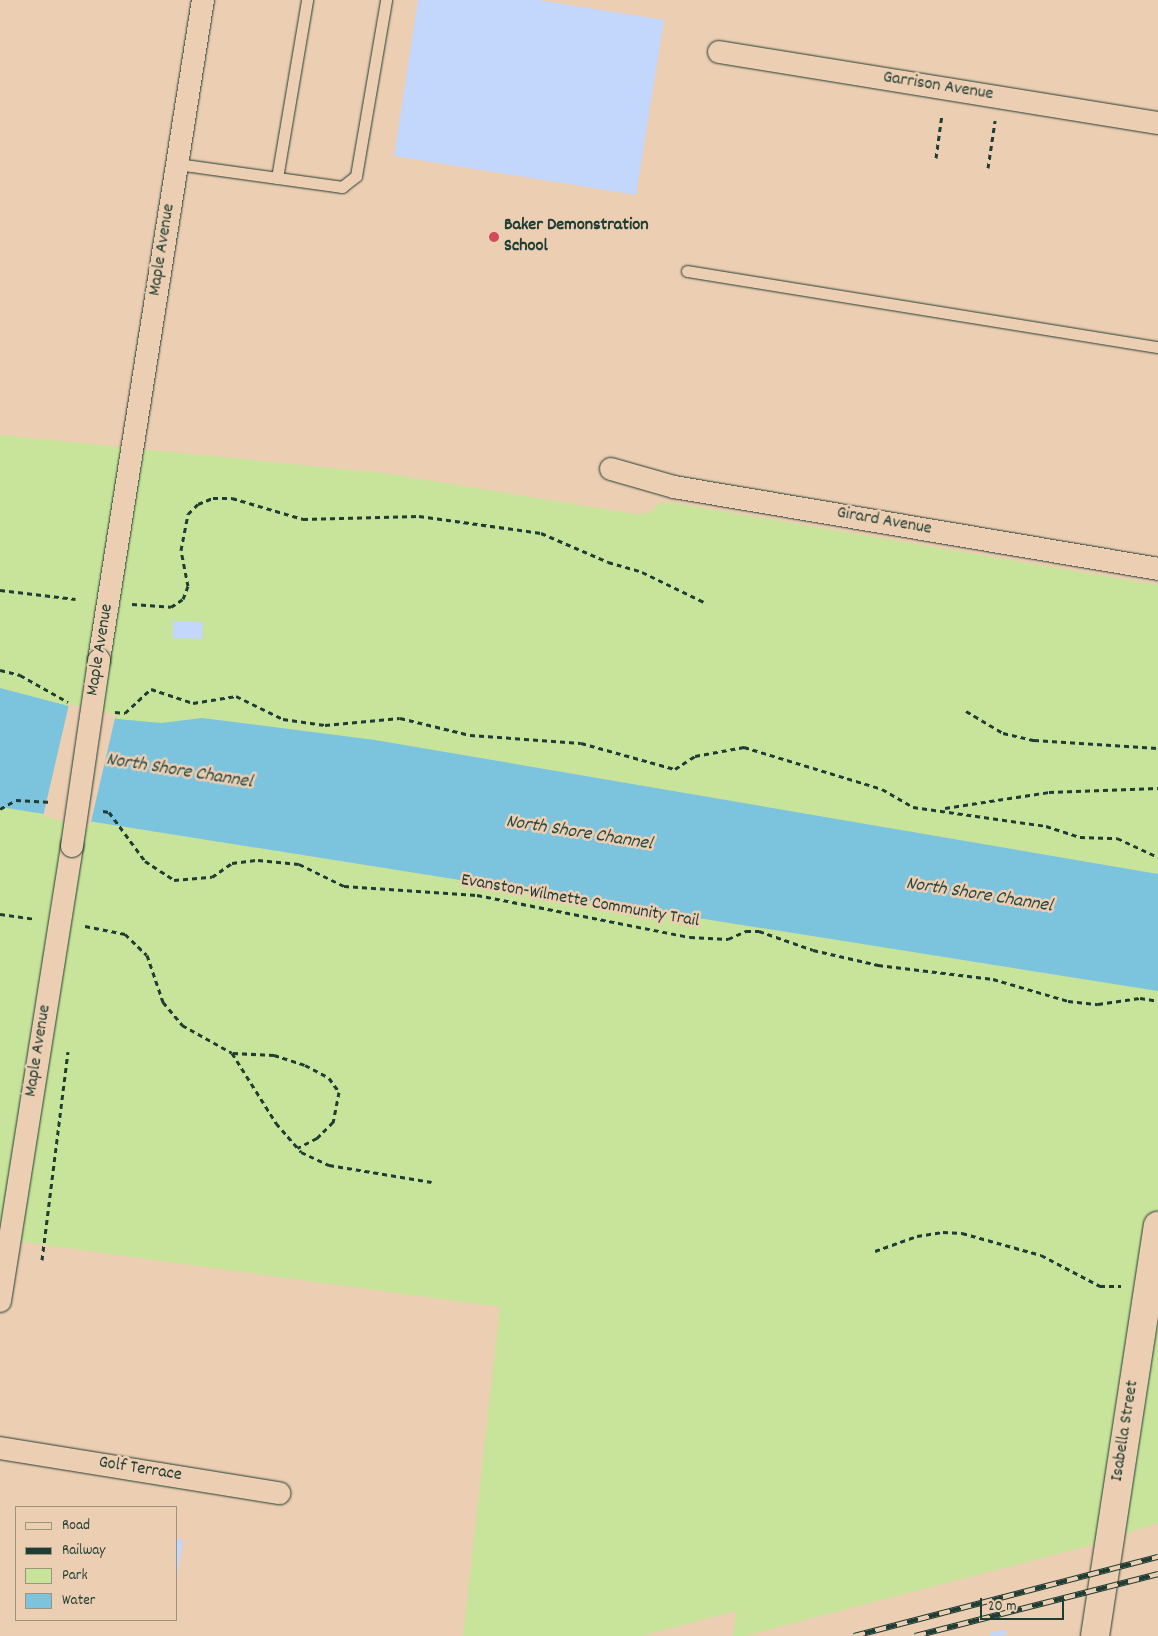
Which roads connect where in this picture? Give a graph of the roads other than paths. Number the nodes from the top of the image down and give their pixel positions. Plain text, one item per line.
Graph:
1 (203, 0) edge
2 (307, 0) edge
3 (386, 0) edge
4 (718, 52) dead end
5 (1158, 123) edge
6 (177, 164) junction
7 (277, 178) junction
8 (687, 271) dead end
9 (1158, 347) edge
10 (611, 468) dead end
11 (1158, 568) edge
12 (1158, 1226) edge
13 (1, 1290) edge
14 (0, 1448) edge
15 (279, 1493) dead end
16 (1095, 1636) edge

1 - 6 street, Maple Avenue
2 - 7 lane
3 - 7 lane
4 - 5 street, Garrison Avenue
6 - 7 lane
6 - 13 street, Maple Avenue, bridge
8 - 9 lane
10 - 11 street, Girard Avenue
12 - 16 street, Isabella Street
14 - 15 street, Golf Terrace

